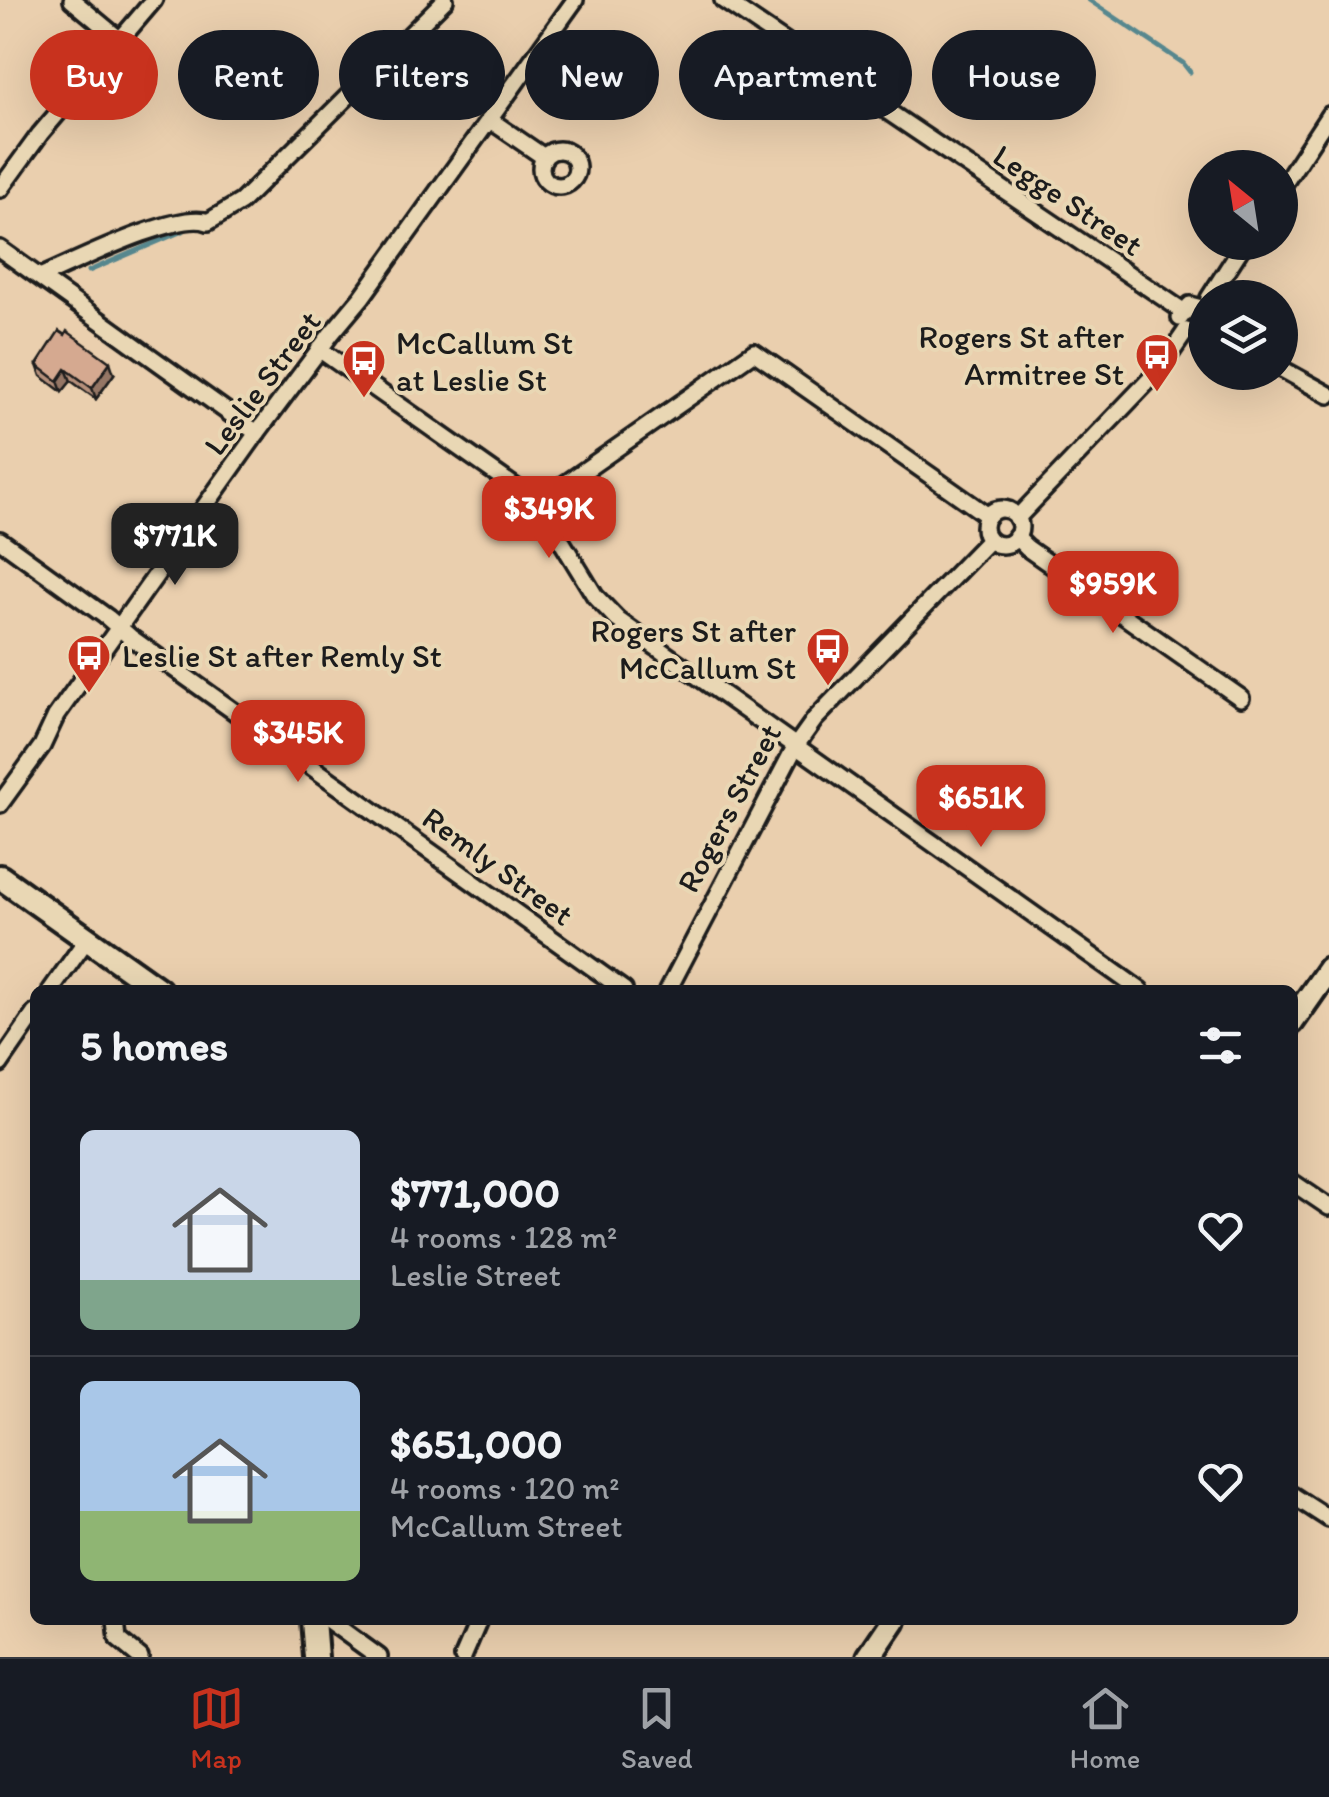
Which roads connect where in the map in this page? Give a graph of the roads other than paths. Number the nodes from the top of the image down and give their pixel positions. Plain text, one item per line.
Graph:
1 (72, 0) edge
2 (154, 0) edge
3 (444, 0) edge
4 (575, 0) edge
5 (723, 0) edge
6 (108, 30) edge
7 (128, 30) edge
8 (505, 99) edge
9 (1329, 115) edge
10 (52, 120) edge
11 (490, 120) joint
12 (544, 157) dead end
13 (1298, 162) edge
14 (0, 189) edge
15 (0, 250) edge
16 (40, 278) junction
17 (1188, 307) edge
18 (1183, 311) junction
19 (1186, 331) joint
20 (319, 349) junction
21 (1298, 378) edge
22 (1329, 396) edge
23 (257, 434) junction
24 (538, 503) junction
25 (988, 516) junction
26 (1017, 518) junction
27 (1016, 536) junction
28 (0, 540) edge
29 (989, 540) junction
30 (119, 627) junction
31 (1242, 698) dead end
32 (795, 747) junction
33 (0, 804) edge
34 (0, 877) edge
35 (87, 939) junction
36 (1329, 970) edge
37 (55, 985) edge
38 (152, 985) edge
39 (617, 985) edge
40 (671, 985) edge
41 (1133, 985) edge
42 (1298, 1014) edge
43 (30, 1020) edge
44 (0, 1064) edge
45 (1298, 1186) edge
46 (1329, 1207) edge
47 (1298, 1499) edge
48 (1329, 1519) edge
49 (116, 1625) edge
50 (314, 1625) edge
51 (335, 1625) edge
52 (477, 1625) edge
53 (891, 1625) edge
54 (140, 1657) edge
55 (316, 1657) edge
56 (379, 1657) edge
57 (463, 1657) edge
58 (869, 1657) edge

1 - 6 street
2 - 7 street
3 - 16 street
4 - 8 street, Leslie Street
5 - 18 street, Legge Street
9 - 13 street
10 - 14 street
11 - 12 street
11 - 20 street, Leslie Street
15 - 16 street
16 - 23 street
17 - 18 street
18 - 19 street
19 - 26 street
20 - 23 street, Leslie Street
20 - 24 street
21 - 22 street
23 - 30 street, Leslie Street
24 - 25 street
24 - 32 street
25 - 26 street
25 - 29 street
26 - 27 street
27 - 29 street
27 - 31 street
28 - 30 street, Remly Street
29 - 32 street, Rogers Street
30 - 33 street, Leslie Street
30 - 39 street, Remly Street
32 - 40 street, Rogers Street
32 - 41 street
34 - 35 street
35 - 37 street
35 - 38 street
36 - 42 street
43 - 44 street
45 - 46 street
47 - 48 street
49 - 54 street
50 - 55 street
51 - 56 street
52 - 57 street
53 - 58 street

